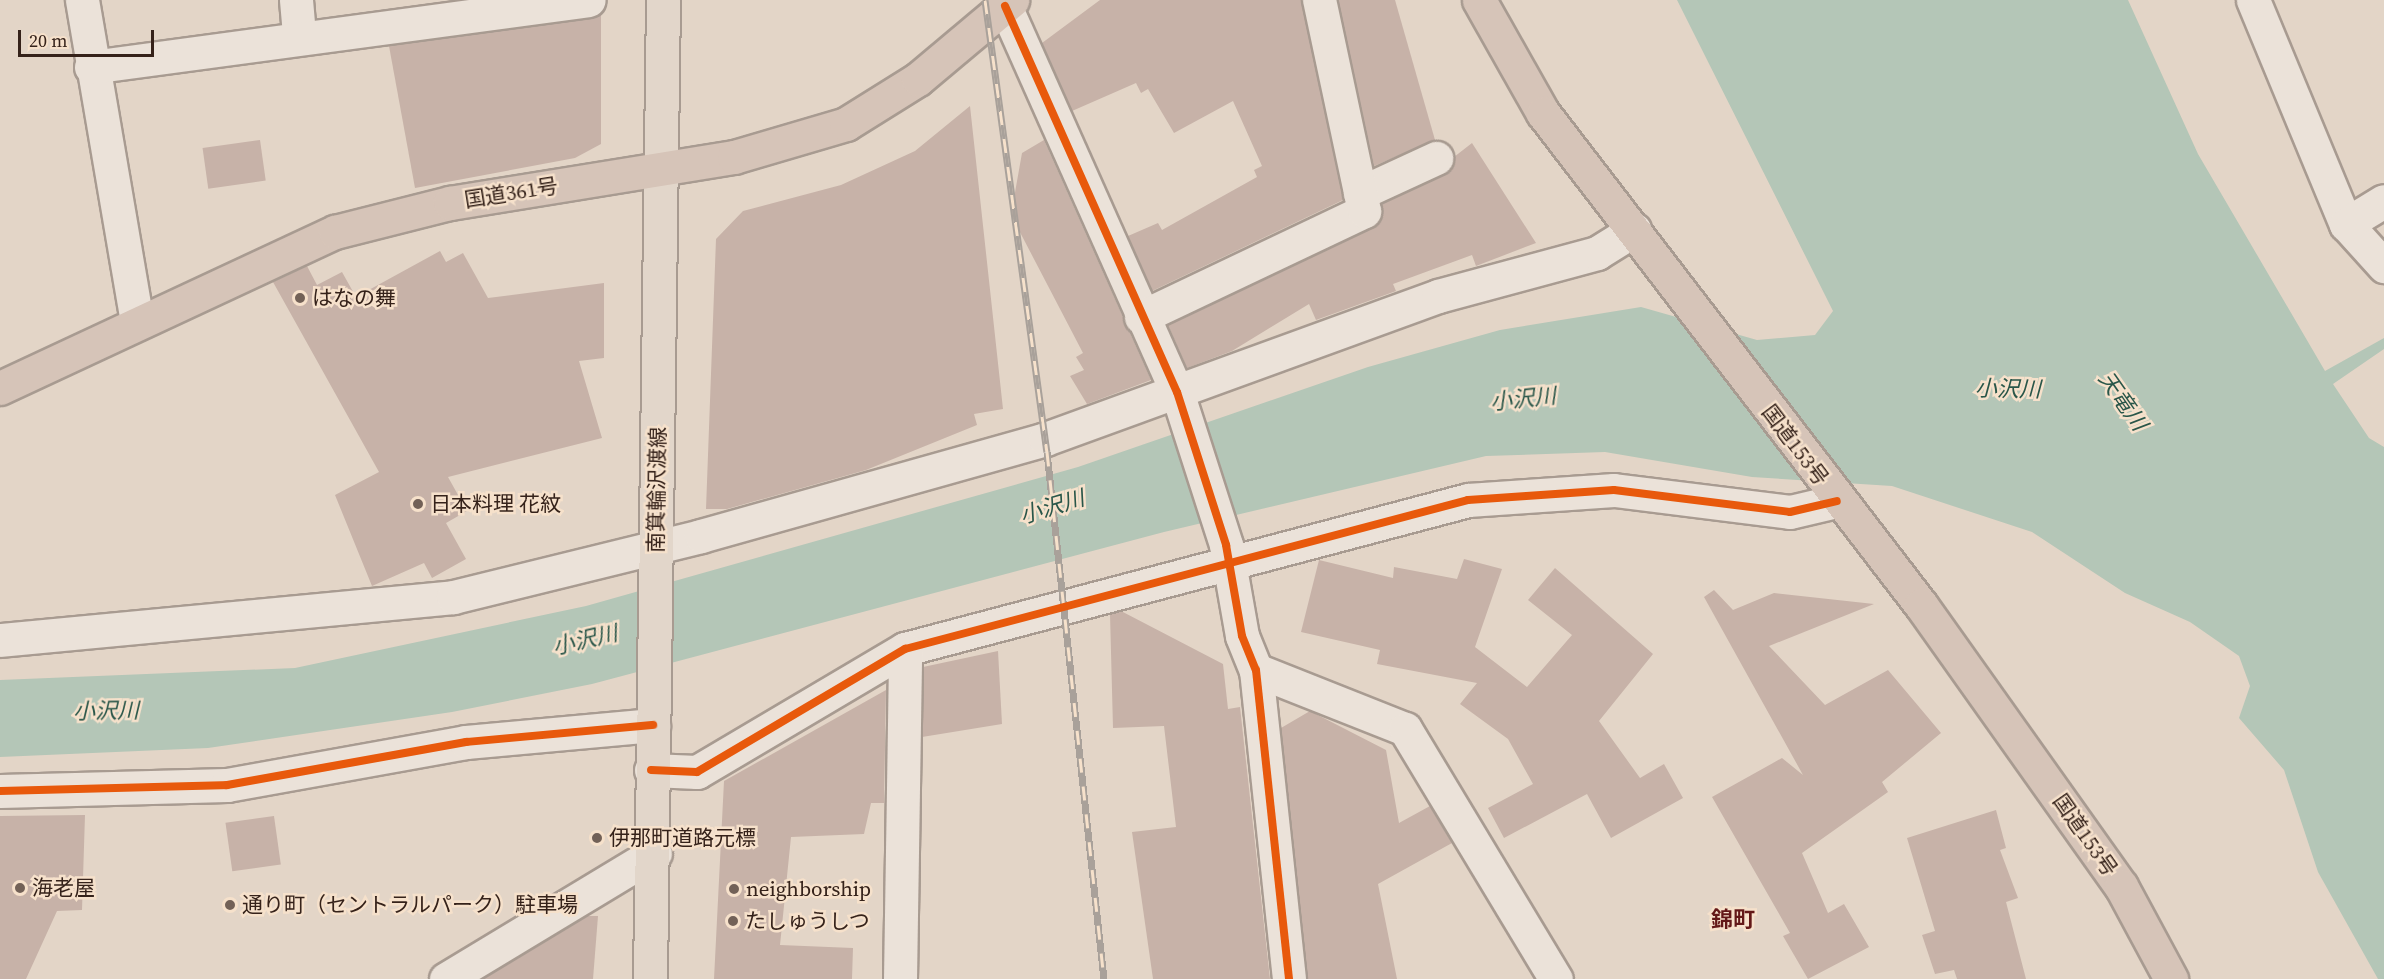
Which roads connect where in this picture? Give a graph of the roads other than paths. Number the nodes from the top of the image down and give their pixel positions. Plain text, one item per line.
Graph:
1 (82, 0) edge
2 (296, 0) edge
3 (589, 0) edge
4 (663, 0) edge
5 (1319, 0) edge
6 (1479, 0) edge
7 (2253, 0) edge
8 (1009, 3) edge
9 (299, 37) junction
10 (91, 67) junction
11 (1436, 158) dead end
12 (662, 168) junction
13 (1360, 194) junction
14 (2384, 201) edge
15 (2346, 224) junction
16 (1640, 239) junction
17 (2384, 266) edge
18 (1141, 317) junction
19 (137, 321) junction
20 (0, 388) edge
21 (1179, 398) junction
22 (1837, 501) junction
23 (1227, 554) junction
24 (656, 557) junction
25 (0, 640) edge
26 (905, 649) junction
27 (1256, 670) junction
28 (653, 725) junction
29 (651, 770) junction
30 (0, 791) edge
31 (656, 853) junction
32 (446, 979) edge
33 (650, 979) edge
34 (900, 979) edge
35 (1289, 979) edge
36 (1556, 979) edge
37 (2171, 979) edge

1 - 10 street
2 - 9 street
3 - 9 street
4 - 12 main road, 南箕輪沢渡線
5 - 13 street
6 - 16 highway, 国道153号
7 - 15 street
8 - 12 highway, 国道361号
8 - 18 street
9 - 10 street
10 - 19 street
11 - 13 street
12 - 19 highway, 国道361号
12 - 24 main road, 南箕輪沢渡線
13 - 18 street
14 - 15 street
15 - 17 street
16 - 21 street
16 - 22 highway, 国道153号
18 - 21 street
19 - 20 highway, 国道361号
21 - 23 street
21 - 24 street
22 - 23 street
22 - 37 highway, 国道153号
23 - 26 street
23 - 27 street
24 - 25 street
24 - 28 main road, 南箕輪沢渡線
26 - 29 street
26 - 34 street
27 - 35 street
27 - 36 street
28 - 29 main road, 南箕輪沢渡線
28 - 30 street
29 - 31 main road, 南箕輪沢渡線
31 - 32 street
31 - 33 main road, 南箕輪沢渡線

